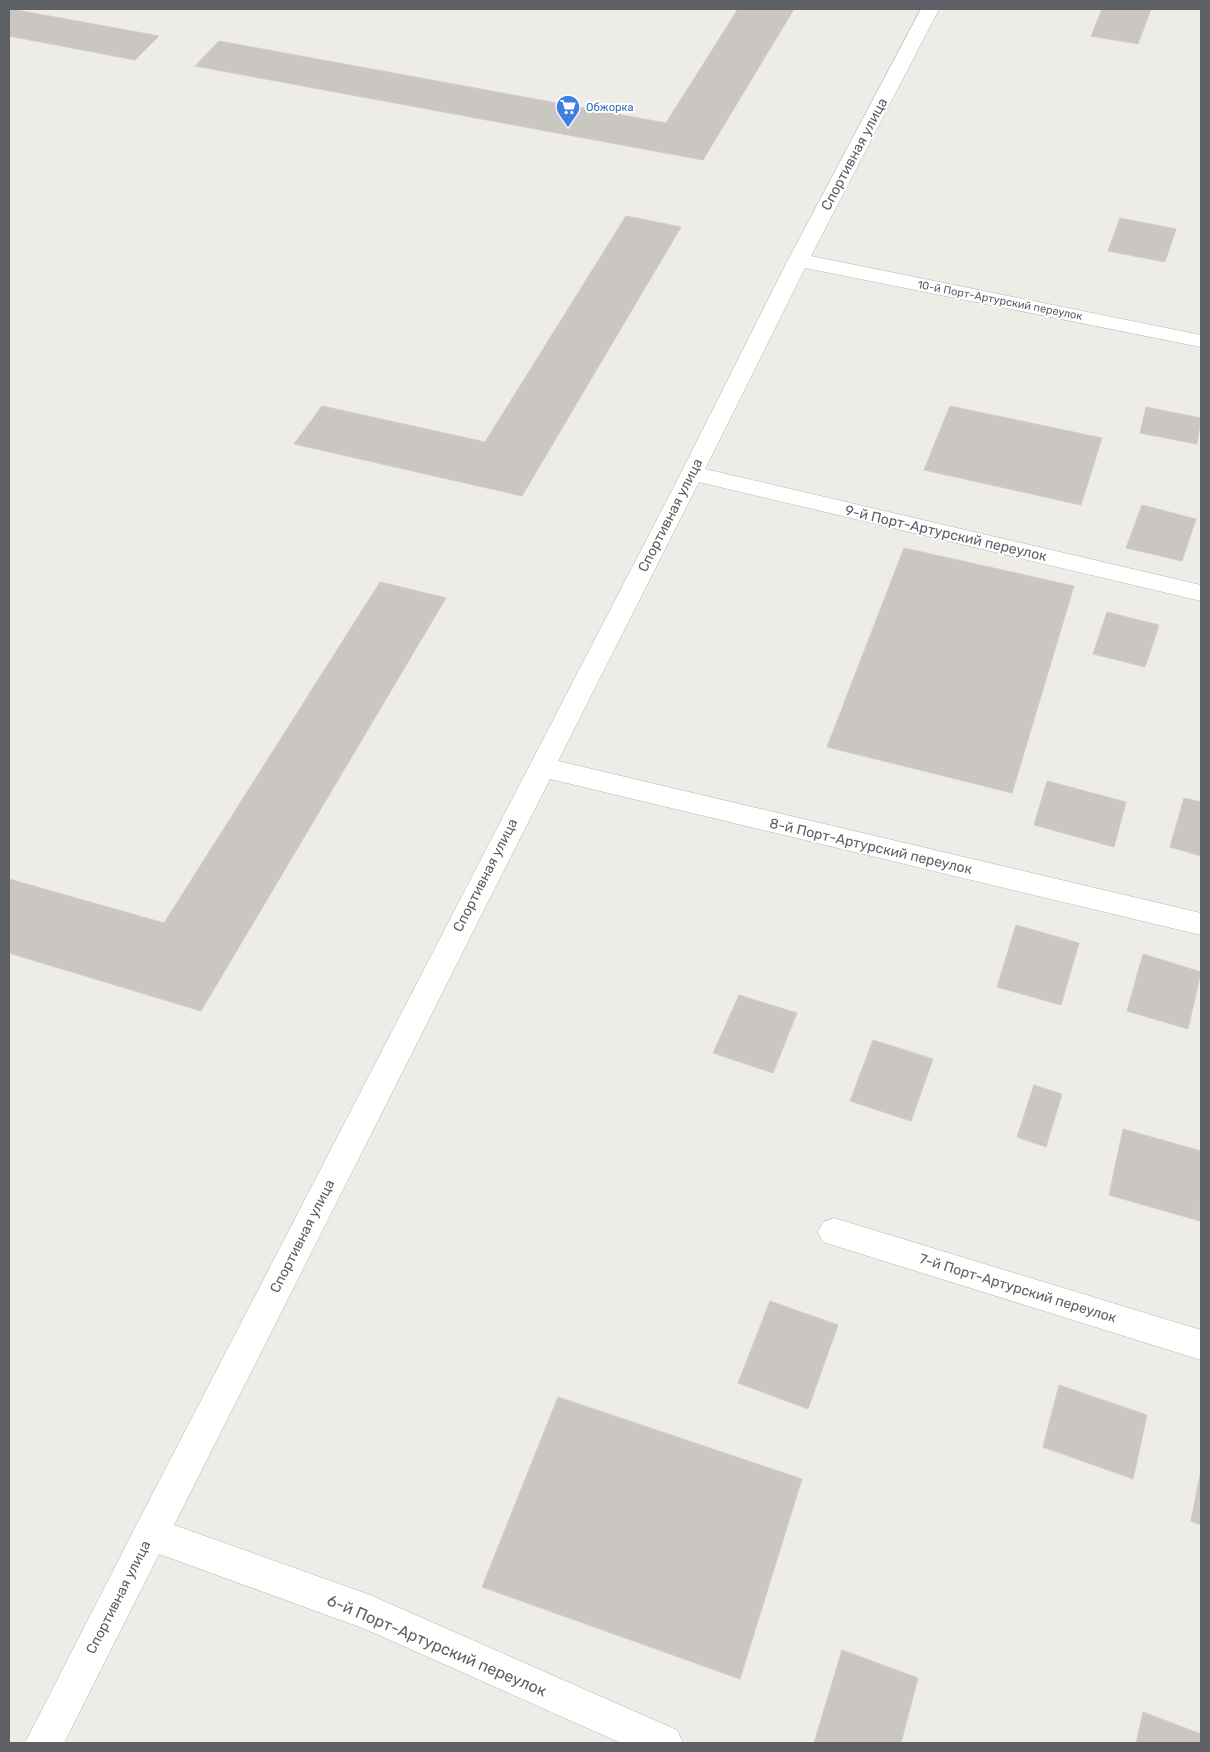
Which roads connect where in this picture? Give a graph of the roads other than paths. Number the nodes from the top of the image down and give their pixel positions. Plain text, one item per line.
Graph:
1 (930, 9) edge
2 (798, 260) junction
3 (1201, 341) edge
4 (692, 473) junction
5 (1201, 593) edge
6 (540, 767) junction
7 (1201, 924) edge
8 (834, 1232) dead end
9 (1201, 1344) edge
10 (150, 1534) junction
11 (44, 1743) edge
12 (664, 1743) edge

1 - 2 street, Спортивная улица
2 - 3 street, 10-й Порт-Артурский переулок
2 - 4 street, Спортивная улица
4 - 5 street, 9-й Порт-Артурский переулок
4 - 6 street, Спортивная улица
6 - 7 street, 8-й Порт-Артурский переулок
6 - 10 street, Спортивная улица
8 - 9 street, 7-й Порт-Артурский переулок
10 - 11 street, Спортивная улица
10 - 12 street, 6-й Порт-Артурский переулок

